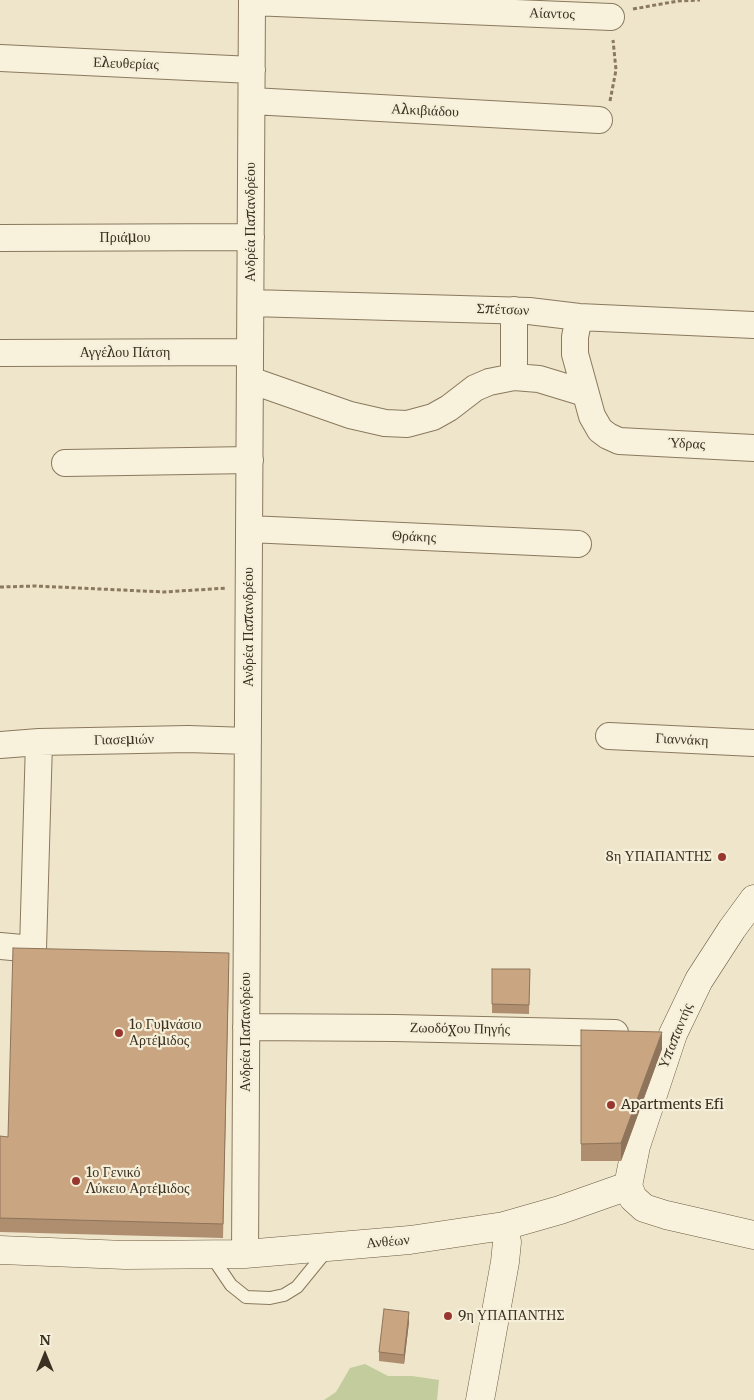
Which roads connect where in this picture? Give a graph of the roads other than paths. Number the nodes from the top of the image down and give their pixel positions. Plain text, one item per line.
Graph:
1 (252, 1) edge
2 (611, 17) road end
3 (0, 58) edge
4 (252, 70) junction
5 (252, 101) junction
6 (599, 120) road end
7 (251, 237) junction
8 (0, 238) edge
9 (251, 303) junction
10 (514, 310) junction
11 (579, 317) junction
12 (754, 324) edge
13 (250, 352) junction
14 (0, 353) edge
15 (514, 377) junction
16 (250, 380) junction
17 (584, 394) junction
18 (754, 448) edge
19 (250, 460) junction
20 (65, 463) dead end
21 (249, 529) junction
22 (578, 544) dead end
23 (609, 736) dead end
24 (248, 741) junction
25 (39, 742) junction
26 (754, 743) edge
27 (0, 745) edge
28 (754, 899) edge
29 (0, 946) edge
30 (33, 949) junction
31 (26, 1008) edge
32 (246, 1027) junction
33 (674, 1034) junction
34 (628, 1186) junction
35 (504, 1226) junction
36 (754, 1235) edge
37 (330, 1247) junction
38 (0, 1250) edge
39 (210, 1254) junction
40 (245, 1254) junction
41 (480, 1400) edge

1 - 2 street, Αίαντος
1 - 4 street, Ανδρέα Παπανδρέου
3 - 4 street, Ελευθερίας
4 - 5 street, Ανδρέα Παπανδρέου
5 - 6 street, Αλκιβιάδου
5 - 7 street, Ανδρέα Παπανδρέου
7 - 8 street, Πριάμου
7 - 9 street, Ανδρέα Παπανδρέου
9 - 10 street, Σπέτσων
9 - 13 street, Ανδρέα Παπανδρέου
10 - 11 street, Σπέτσων
10 - 15 street
11 - 12 street, Σπέτσων
11 - 17 street
13 - 14 street, Αγγέλου Πάτση
13 - 16 street, Ανδρέα Παπανδρέου
15 - 16 street
15 - 17 street
16 - 19 street, Ανδρέα Παπανδρέου
17 - 18 street, Ύδρας
19 - 20 street
19 - 21 street, Ανδρέα Παπανδρέου
21 - 22 street, Θράκης
21 - 24 street, Ανδρέα Παπανδρέου
23 - 26 street, Γιαννάκη
24 - 25 street, Γιασεμιών
24 - 32 street, Ανδρέα Παπανδρέου
25 - 27 street, Γιασεμιών
25 - 30 street
28 - 33 street, Υπαπαντής
29 - 30 street
30 - 31 street
32 - 33 street, Ζωοδόχου Πηγής
32 - 40 street, Ανδρέα Παπανδρέου
33 - 34 street, Υπαπαντής
34 - 35 street, Ανθέων
34 - 36 street
35 - 37 street, Ανθέων
35 - 41 street
37 - 39 lane
37 - 40 street, Ανθέων
38 - 39 street, Ανθέων
39 - 40 street, Ανθέων

